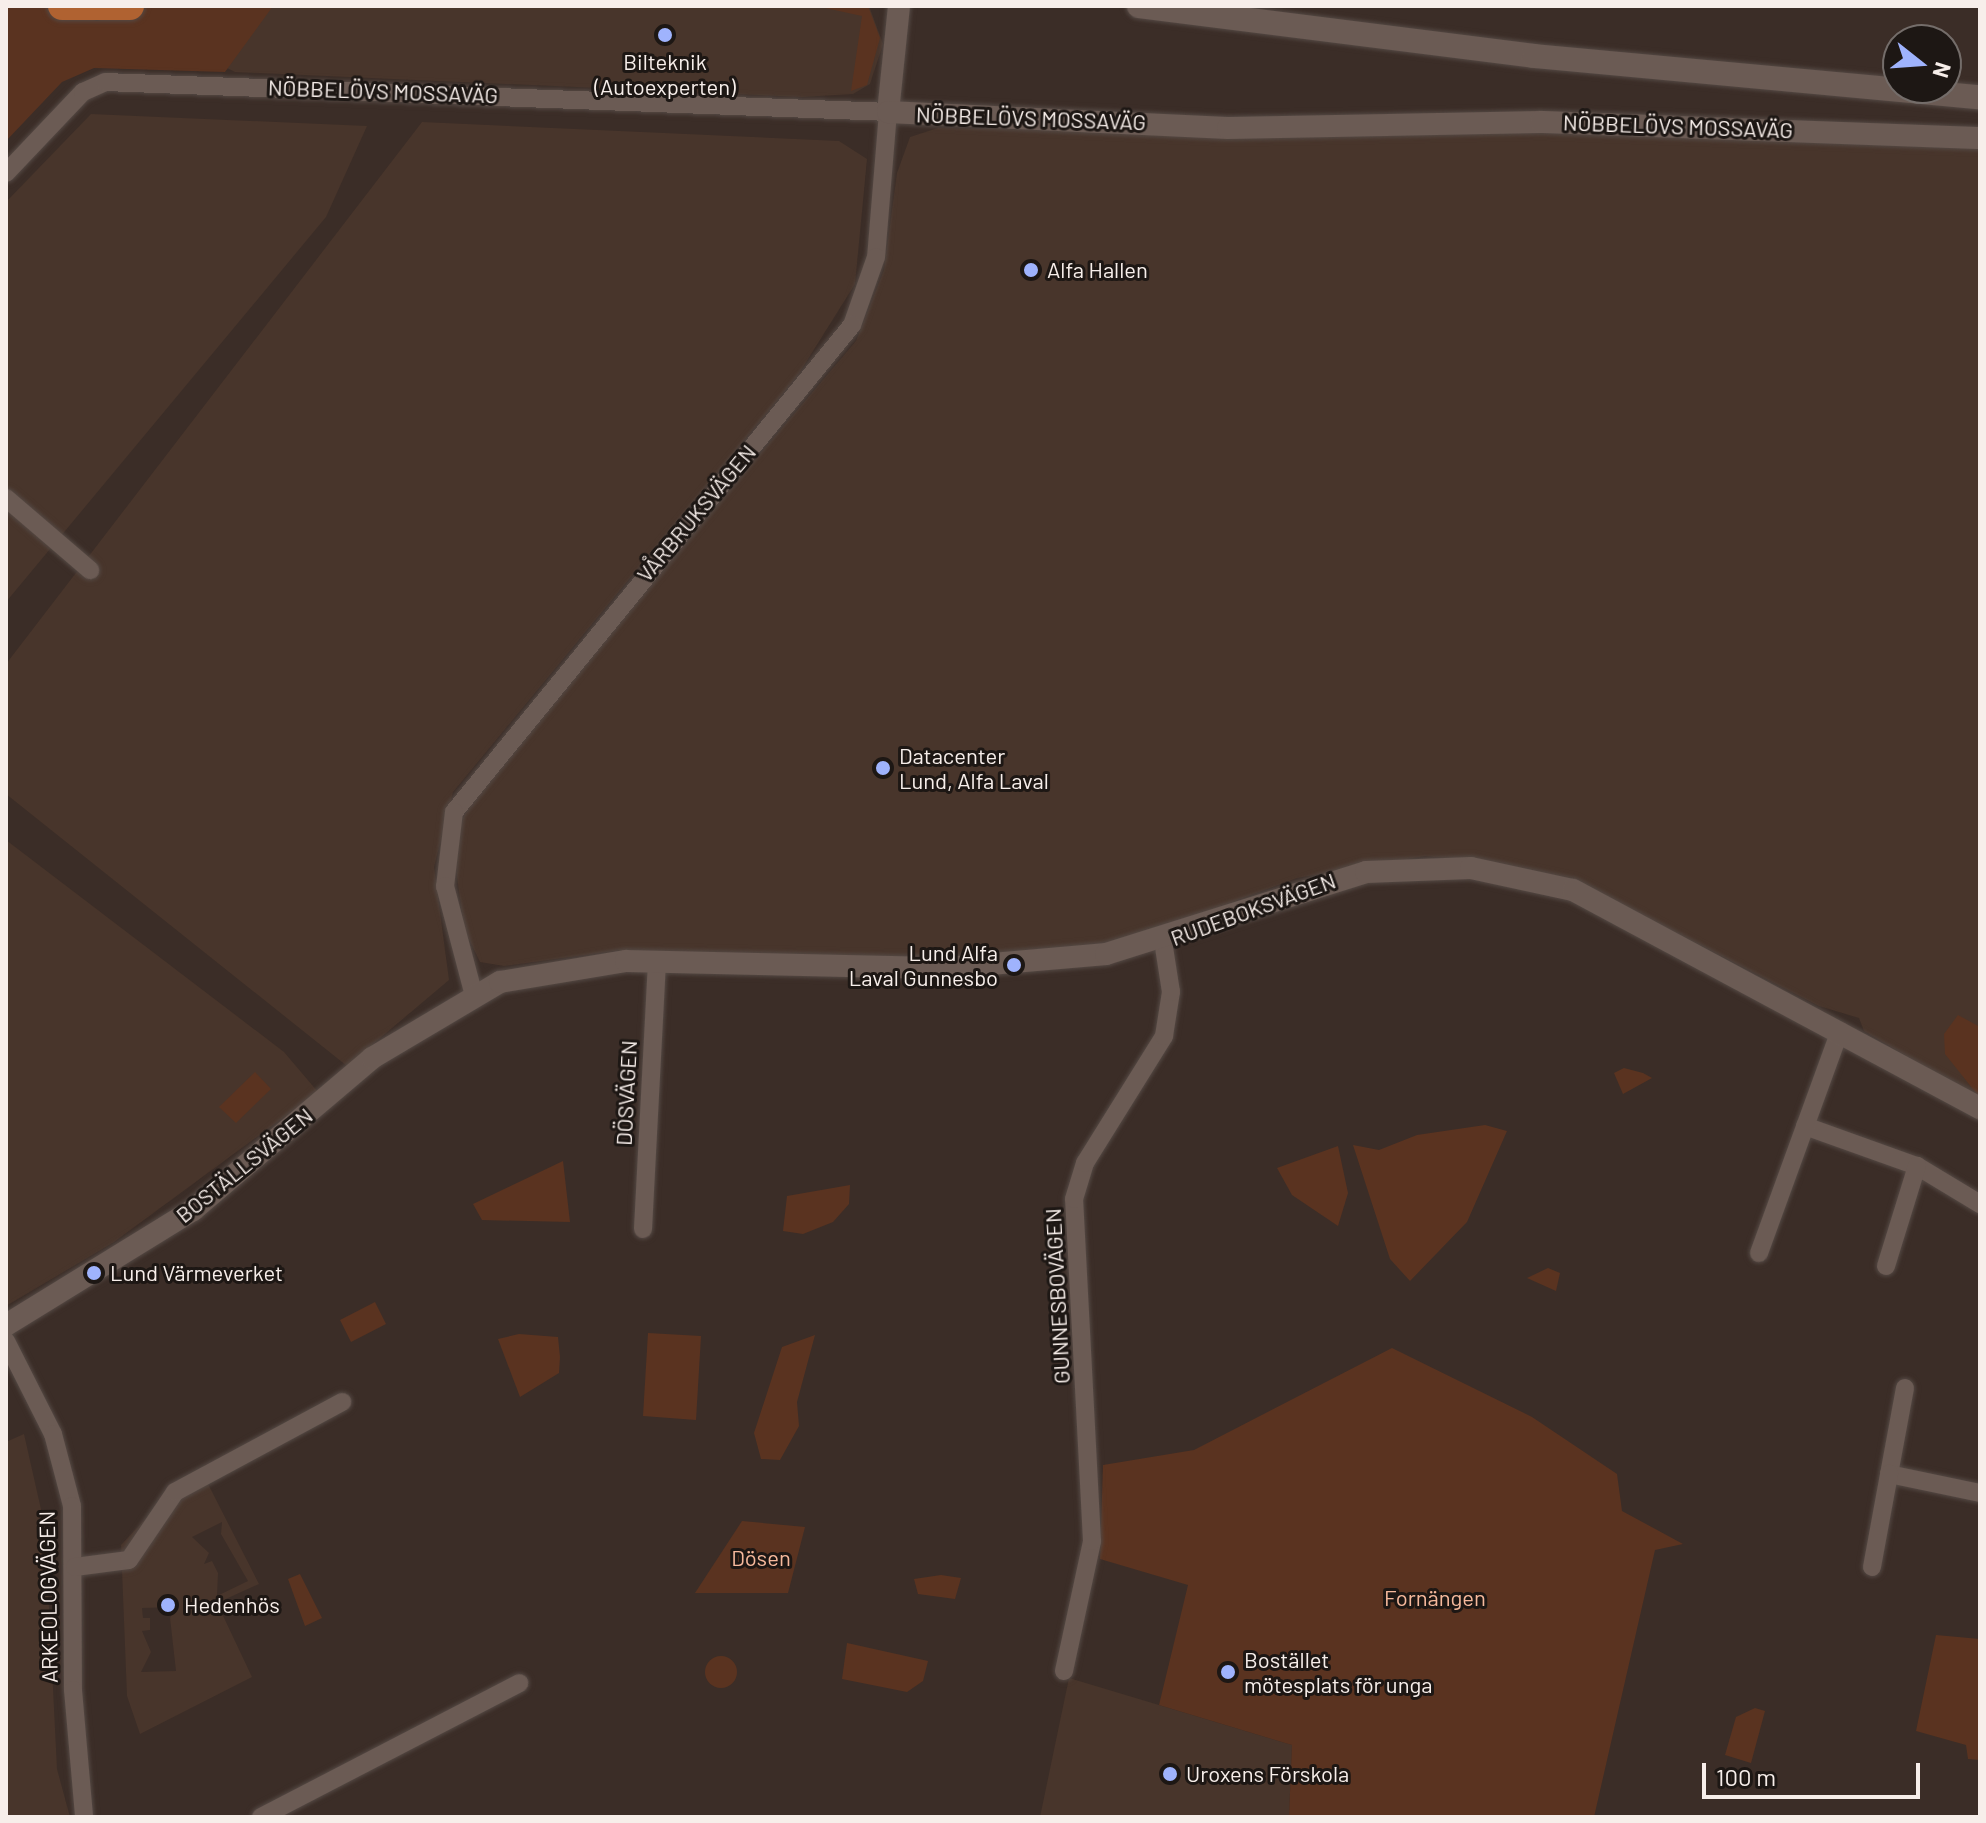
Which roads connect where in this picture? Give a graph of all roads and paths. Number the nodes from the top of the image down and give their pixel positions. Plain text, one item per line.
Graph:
1 (62, 6) edge
2 (130, 6) edge
3 (899, 6) edge
4 (1139, 6) edge
5 (1255, 6) edge
6 (1882, 74) edge
7 (1980, 97) edge
8 (888, 112) junction
9 (1980, 138) edge
10 (6, 173) edge
11 (6, 498) edge
12 (90, 570) dead end
13 (1163, 941) junction
14 (657, 960) junction
15 (473, 992) junction
16 (1840, 1031) junction
17 (1980, 1108) edge
18 (1805, 1126) junction
19 (1917, 1166) junction
20 (1980, 1204) edge
21 (643, 1229) dead end
22 (1759, 1253) dead end
23 (1886, 1266) dead end
24 (6, 1325) edge
25 (6, 1341) edge
26 (1905, 1388) dead end
27 (342, 1402) dead end
28 (1889, 1474) junction
29 (1980, 1493) edge
30 (75, 1567) junction
31 (1872, 1567) dead end
32 (1064, 1671) dead end
33 (519, 1683) dead end
34 (84, 1817) edge
35 (261, 1817) edge

1 - 2 main road
3 - 8 street, VÅRBRUKSVÄGEN
4 - 7 main road
5 - 6 main road
8 - 9 street, NÖBBELÖVS MOSSAVÄG
8 - 10 street, NÖBBELÖVS MOSSAVÄG
8 - 15 street, VÅRBRUKSVÄGEN
11 - 12 street
13 - 14 street, RUDEBOKSVÄGEN
13 - 16 street, RUDEBOKSVÄGEN
13 - 32 street, GUNNESBOVÄGEN
14 - 15 street, RUDEBOKSVÄGEN
14 - 21 street, DÖSVÄGEN
15 - 24 street, BOSTÄLLSVÄGEN
16 - 17 street, RUDEBOKSVÄGEN
16 - 18 street
18 - 19 street
18 - 22 street
19 - 20 street
19 - 23 street
25 - 30 street, ARKEOLOGVÄGEN
26 - 28 street
27 - 30 street
28 - 29 street
28 - 31 street
30 - 34 street, ARKEOLOGVÄGEN
33 - 35 street

